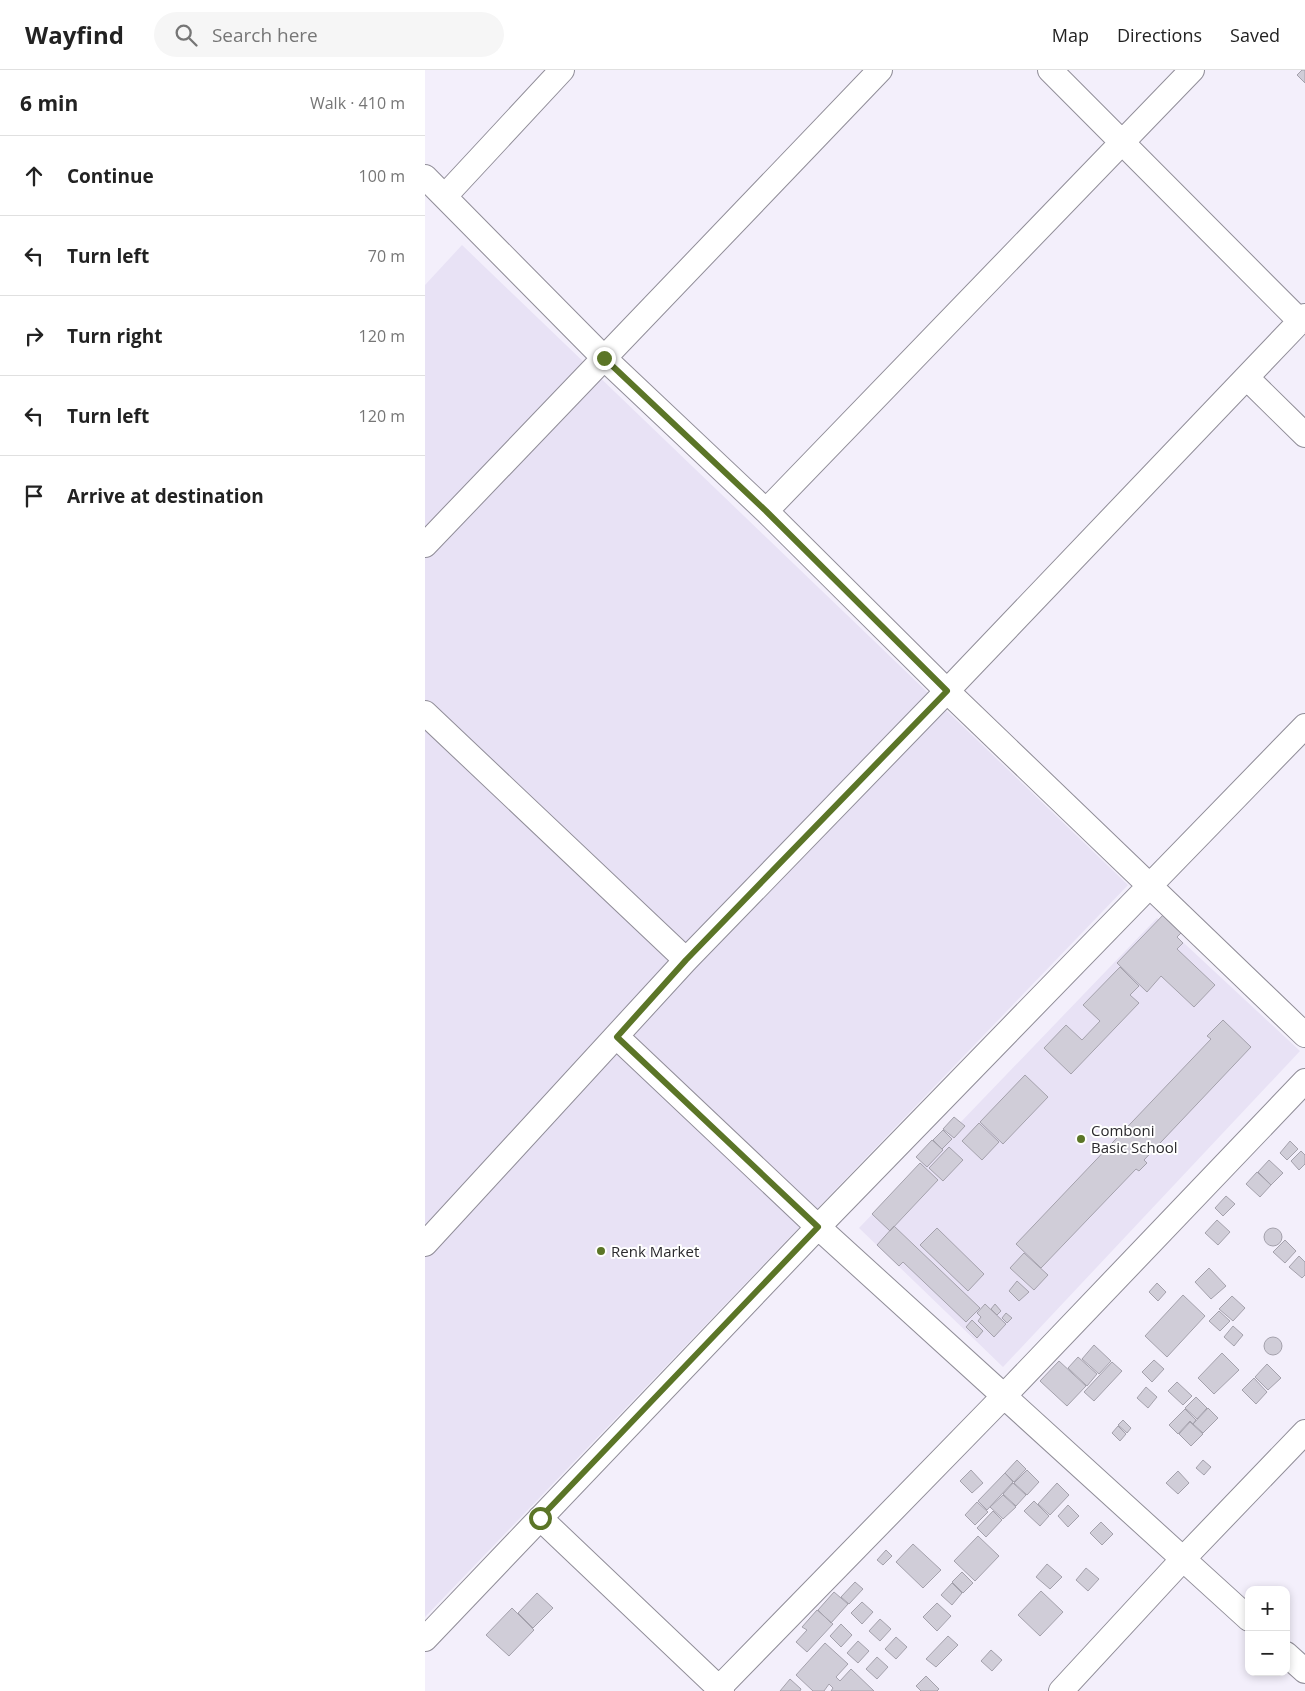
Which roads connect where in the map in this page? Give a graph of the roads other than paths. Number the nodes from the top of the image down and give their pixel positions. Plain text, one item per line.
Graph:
1 (563, 70) edge
2 (880, 70) edge
3 (1050, 70) edge
4 (1192, 70) edge
5 (1122, 142) junction
6 (425, 177) edge
7 (445, 196) junction
8 (1303, 319) edge
9 (604, 358) junction
10 (1247, 378) junction
11 (1305, 435) edge
12 (766, 511) junction
13 (425, 545) edge
14 (947, 691) junction
15 (425, 713) edge
16 (1305, 726) edge
17 (1149, 887) junction
18 (686, 960) junction
19 (1305, 1035) edge
20 (617, 1037) junction
21 (1305, 1081) edge
22 (818, 1227) junction
23 (427, 1237) edge
24 (1004, 1396) junction
25 (1305, 1432) edge
26 (540, 1518) junction
27 (1183, 1559) junction
28 (1245, 1616) edge
29 (425, 1638) edge
30 (1290, 1658) edge
31 (1305, 1671) edge
32 (721, 1689) edge
33 (1061, 1691) edge

1 - 7 street
2 - 9 street
3 - 5 street
4 - 5 street
5 - 8 street
5 - 12 street
6 - 7 street
7 - 9 street
8 - 10 street
9 - 12 street
9 - 13 street
10 - 11 street
10 - 14 street
12 - 14 street
14 - 17 street
14 - 18 street
15 - 18 street
16 - 17 street
17 - 19 street
17 - 22 street
18 - 20 street
20 - 22 street
20 - 23 street
21 - 24 street
22 - 24 street
22 - 26 street
24 - 27 street
24 - 32 street
25 - 27 street
26 - 29 street
26 - 32 street
27 - 28 street
27 - 33 street
30 - 31 street

